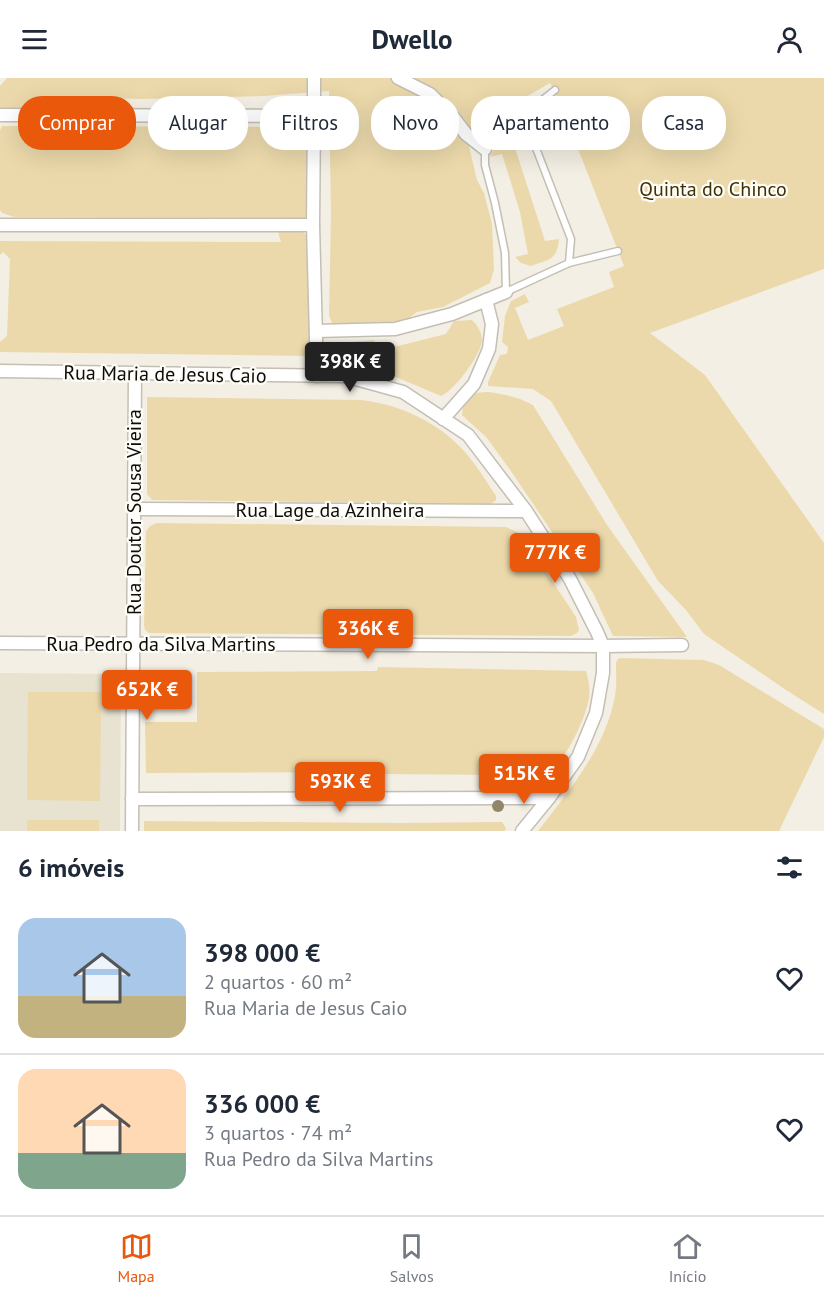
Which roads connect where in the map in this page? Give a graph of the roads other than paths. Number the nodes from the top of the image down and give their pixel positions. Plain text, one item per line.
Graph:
1 (314, 78) edge
2 (398, 78) edge
3 (555, 90) dead end
4 (314, 96) edge
5 (547, 96) edge
6 (0, 115) edge
7 (260, 116) edge
8 (471, 138) edge
9 (314, 150) edge
10 (485, 150) edge
11 (537, 150) edge
12 (0, 225) edge
13 (313, 225) junction
14 (618, 251) dead end
15 (569, 263) junction
16 (506, 292) junction
17 (486, 300) junction
18 (316, 331) junction
19 (0, 371) edge
20 (135, 373) junction
21 (317, 376) junction
22 (443, 418) junction
23 (134, 509) junction
24 (526, 511) junction
25 (0, 643) edge
26 (133, 643) junction
27 (682, 645) dead end
28 (603, 646) junction
29 (549, 798) junction
30 (132, 799) junction
31 (132, 831) edge
32 (522, 831) edge

1 - 4 street
2 - 8 street
3 - 5 lane
6 - 7 street
9 - 13 street
10 - 16 lane
11 - 15 lane
12 - 13 street
13 - 18 street
14 - 15 lane
15 - 16 lane
16 - 17 street
17 - 18 street
17 - 22 street
18 - 21 street
19 - 20 street, Rua Maria de Jesus Caio
20 - 21 street, Rua Maria de Jesus Caio
20 - 23 street, Rua Doutor Sousa Vieira
21 - 22 street, Rua Maria de Jesus Caio
22 - 24 street, Rua Maria de Jesus Caio
23 - 24 street, Rua Lage da Azinheira
23 - 26 street, Rua Doutor Sousa Vieira
24 - 28 street, Rua Maria de Jesus Caio
25 - 26 street, Rua Pedro da Silva Martins
26 - 28 street, Rua Pedro da Silva Martins
26 - 30 street, Rua Doutor Sousa Vieira
27 - 28 street, Rua Pedro da Silva Martins
28 - 29 street, Rua Maria de Jesus Caio
29 - 30 street
29 - 32 street, Rua Maria de Jesus Caio
30 - 31 street, Rua Doutor Sousa Vieira

